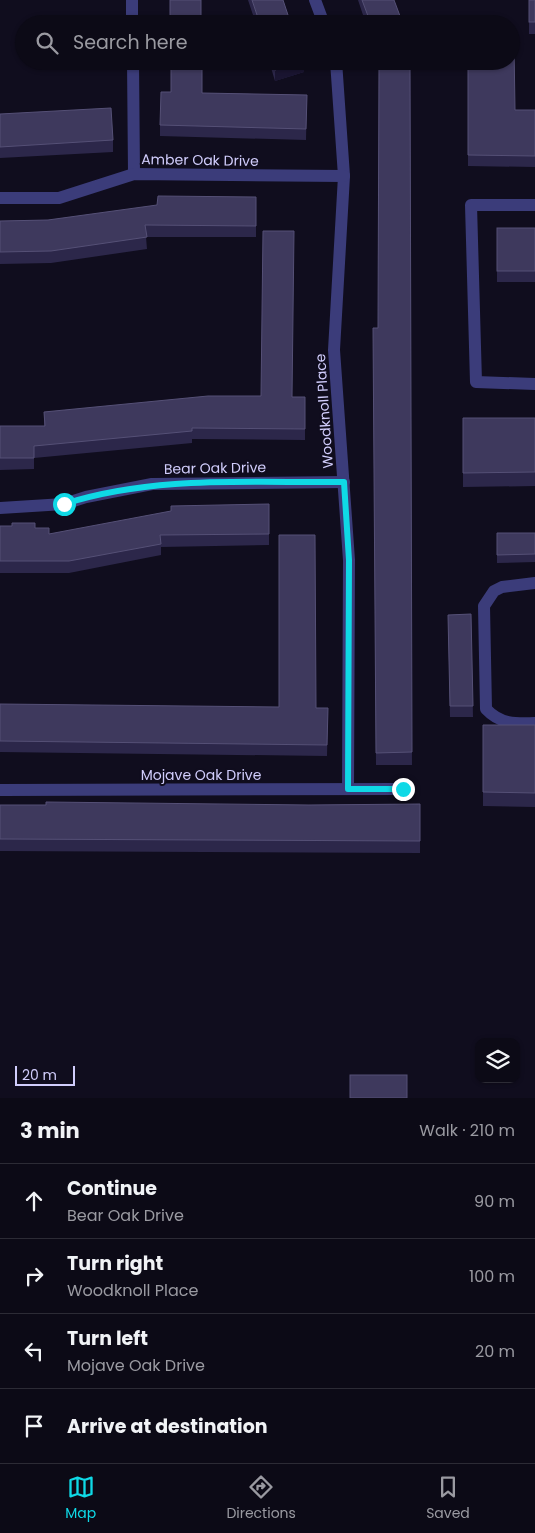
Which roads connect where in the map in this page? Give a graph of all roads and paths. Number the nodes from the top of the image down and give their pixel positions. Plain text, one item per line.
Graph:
1 (132, 0) edge
2 (315, 0) edge
3 (132, 15) edge
4 (321, 15) edge
5 (132, 70) edge
6 (337, 70) edge
7 (134, 174) junction
8 (344, 176) junction
9 (0, 198) edge
10 (535, 205) edge
11 (535, 384) edge
12 (344, 482) junction
13 (0, 508) edge
14 (535, 583) edge
15 (535, 723) edge
16 (348, 789) junction
17 (403, 789) dead end
18 (0, 790) edge

1 - 3 street
2 - 4 street
5 - 7 street
6 - 8 street, Woodknoll Place
7 - 8 street, Amber Oak Drive
7 - 9 street, Amber Oak Drive
8 - 12 street, Woodknoll Place
10 - 11 street
12 - 13 street, Bear Oak Drive
12 - 16 street, Woodknoll Place
14 - 15 street
16 - 17 street, Mojave Oak Drive
16 - 18 street, Mojave Oak Drive

